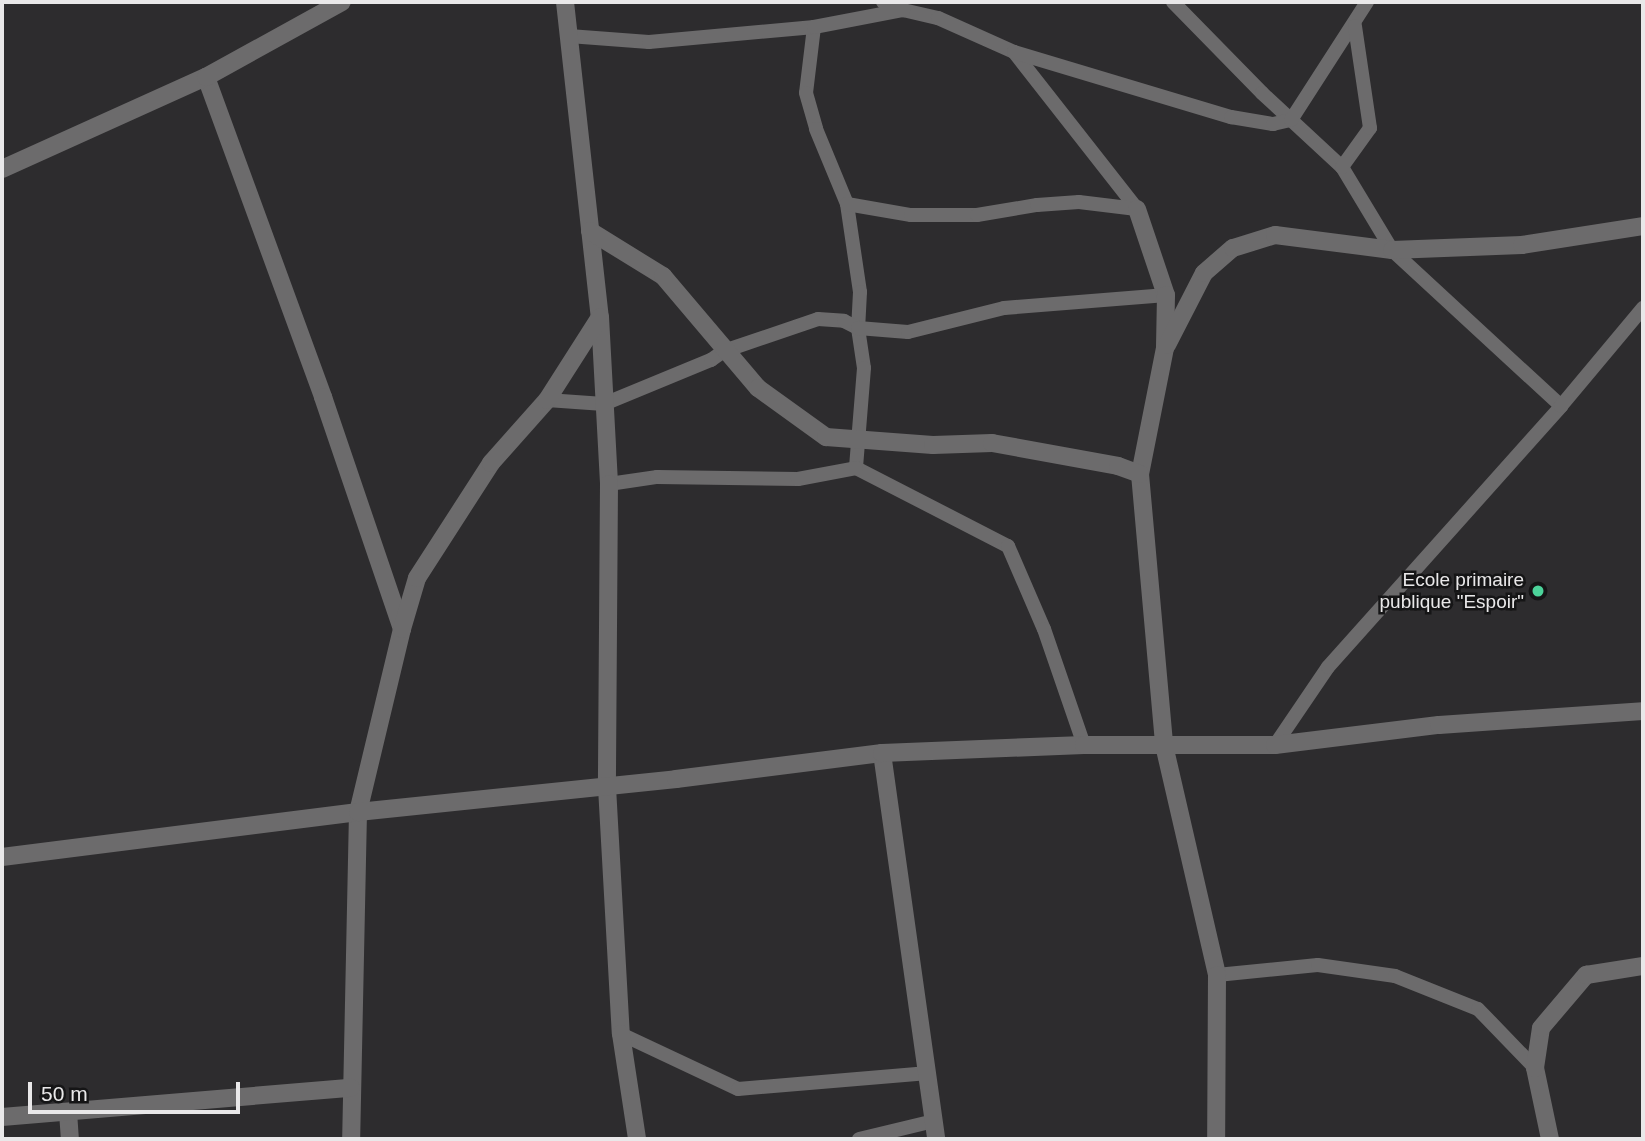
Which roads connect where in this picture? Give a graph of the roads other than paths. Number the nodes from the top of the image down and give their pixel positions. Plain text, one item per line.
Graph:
1 (342, 2) edge
2 (565, 2) edge
3 (883, 2) edge
4 (1367, 2) edge
5 (1174, 3) edge
6 (903, 10) junction
7 (1354, 26) junction
8 (814, 27) junction
9 (569, 36) junction
10 (1014, 52) junction
11 (206, 77) junction
12 (1291, 120) junction
13 (1342, 167) junction
14 (2, 169) edge
15 (847, 204) junction
16 (1137, 209) junction
17 (1643, 226) edge
18 (590, 231) junction
19 (1392, 250) junction
20 (1166, 295) junction
21 (1643, 308) edge
22 (600, 317) junction
23 (858, 328) junction
24 (1165, 348) junction
25 (724, 351) junction
26 (547, 400) junction
27 (604, 404) junction
28 (1561, 406) junction
29 (860, 439) junction
30 (856, 468) junction
31 (1140, 474) junction
32 (609, 484) junction
33 (402, 629) junction
34 (1643, 711) edge
35 (1084, 745) junction
36 (1164, 745) junction
37 (1275, 745) junction
38 (882, 753) junction
39 (607, 787) junction
40 (358, 813) junction
41 (2, 857) edge
42 (1643, 967) edge
43 (1217, 975) junction
44 (621, 1034) junction
45 (1535, 1068) junction
46 (928, 1073) junction
47 (351, 1087) junction
48 (68, 1112) junction
49 (2, 1117) edge
50 (935, 1130) edge
51 (71, 1139) edge
52 (351, 1139) edge
53 (638, 1139) edge
54 (859, 1139) edge
55 (1216, 1139) edge
56 (1550, 1139) edge

1 - 11 street
2 - 9 street
3 - 6 lane
4 - 7 lane
5 - 12 lane
6 - 8 lane
6 - 10 lane
7 - 12 lane
7 - 13 lane
8 - 9 lane
8 - 15 lane
9 - 18 street
10 - 12 lane
10 - 16 lane
11 - 14 street
11 - 33 street
12 - 13 lane
13 - 19 lane
15 - 16 lane
15 - 23 lane
16 - 20 street
17 - 19 street
18 - 22 street
18 - 25 street
19 - 24 street
19 - 28 lane
20 - 23 lane
20 - 24 street
21 - 28 lane
22 - 26 street
22 - 27 street
23 - 25 lane
23 - 29 lane
24 - 31 street
25 - 27 lane
25 - 29 street
26 - 27 lane
26 - 33 street
27 - 32 street
28 - 37 lane
29 - 30 lane
29 - 31 street
30 - 32 lane
30 - 35 lane
31 - 36 street
32 - 39 street
33 - 40 street
34 - 37 street
35 - 36 street
35 - 38 street
36 - 37 street
36 - 43 street
38 - 39 street
38 - 46 street
39 - 40 street
39 - 44 street
40 - 41 street
40 - 47 street
42 - 45 street
43 - 45 lane
43 - 55 street
44 - 46 lane
44 - 53 street
45 - 56 street
46 - 50 street
47 - 48 street
47 - 52 street
48 - 49 street
48 - 51 street
50 - 54 lane

